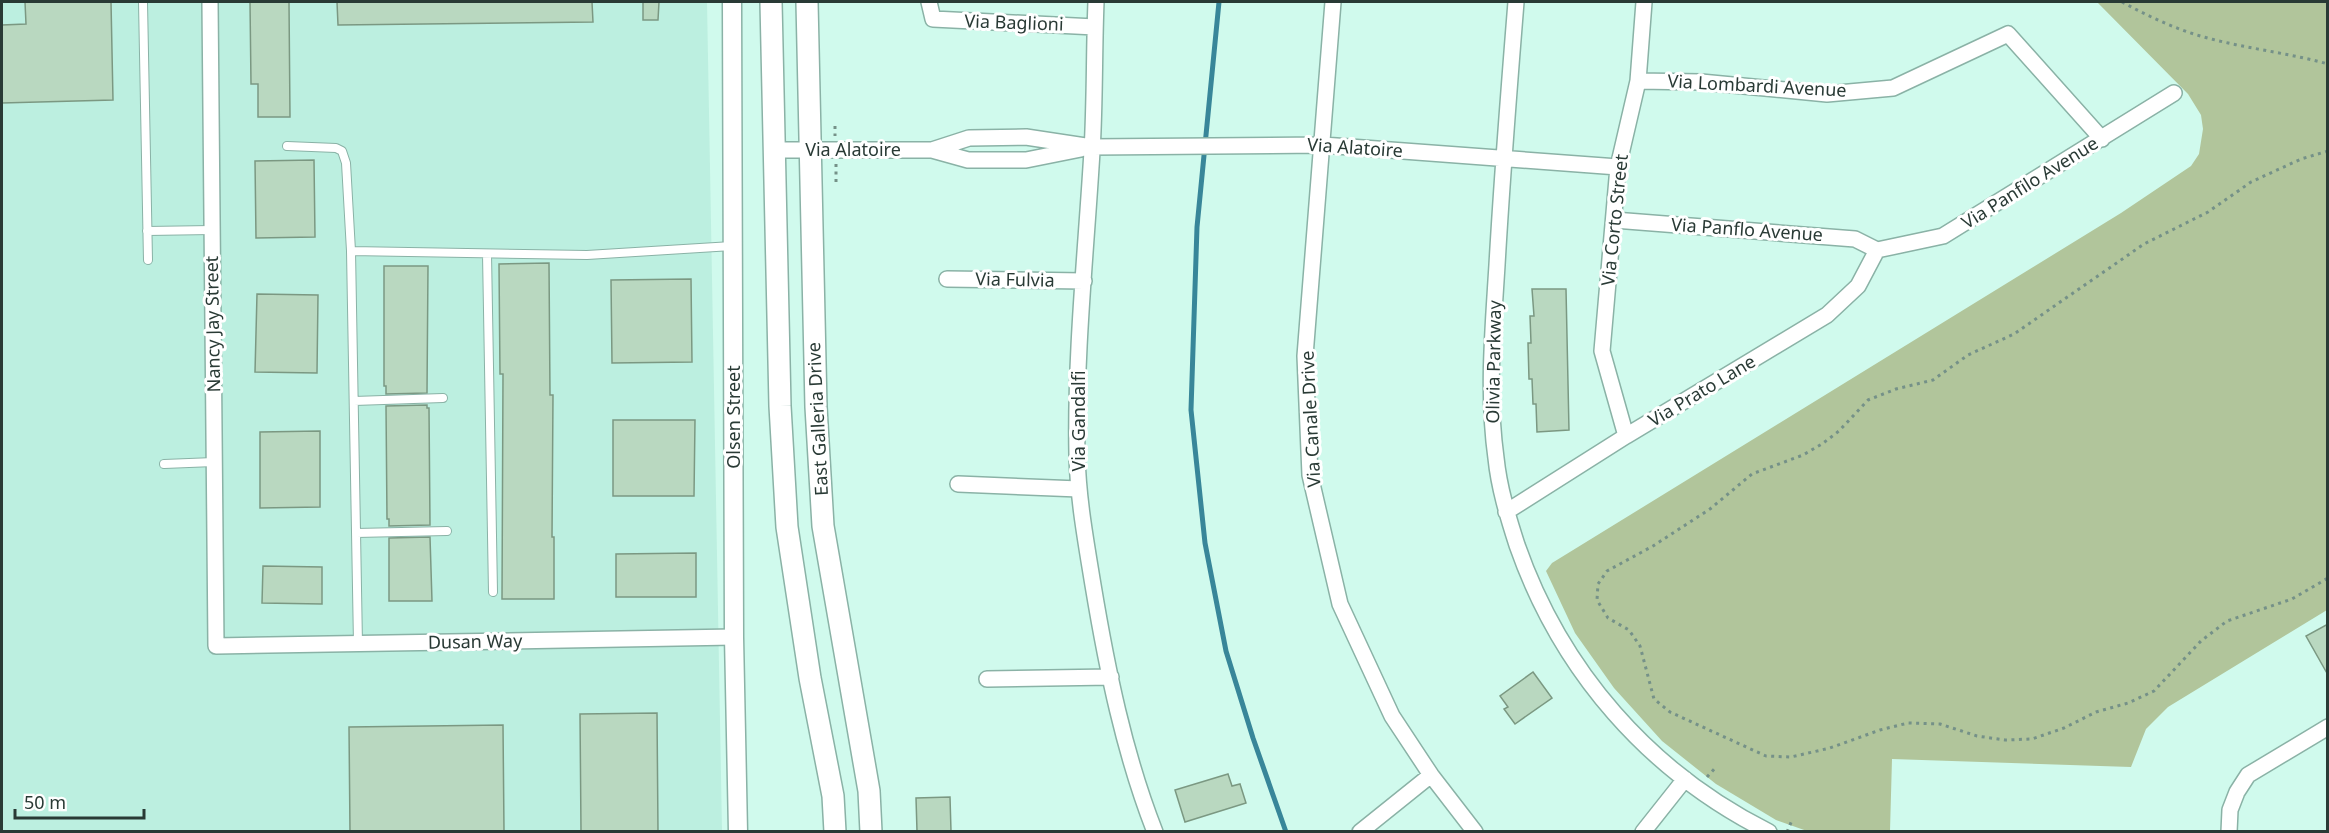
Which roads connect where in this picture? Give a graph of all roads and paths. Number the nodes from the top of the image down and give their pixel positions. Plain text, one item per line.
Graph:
1 (143, 2) edge
2 (210, 2) edge
3 (732, 2) edge
4 (771, 2) edge
5 (807, 2) edge
6 (929, 2) edge
7 (1096, 2) edge
8 (1333, 2) edge
9 (1516, 2) edge
10 (1644, 2) edge
11 (2122, 2) edge
12 (1095, 27) junction
13 (2328, 64) edge
14 (1638, 81) junction
15 (2174, 93) dead end
16 (2102, 139) junction
17 (1323, 145) junction
18 (286, 146) dead end
19 (1092, 147) junction
20 (774, 150) junction
21 (809, 150) junction
22 (932, 150) junction
23 (2328, 152) edge
24 (1503, 159) junction
25 (1618, 167) junction
26 (1614, 220) junction
27 (212, 230) junction
28 (147, 231) junction
29 (734, 246) junction
30 (1877, 250) junction
31 (351, 251) junction
32 (487, 254) junction
33 (148, 260) dead end
34 (947, 279) dead end
35 (1084, 281) junction
36 (443, 398) dead end
37 (354, 400) junction
38 (1626, 436) junction
39 (214, 462) junction
40 (164, 464) dead end
41 (958, 484) dead end
42 (1079, 489) junction
43 (1506, 512) junction
44 (447, 531) dead end
45 (356, 533) junction
46 (2328, 578) edge
47 (493, 592) dead end
48 (734, 637) junction
49 (358, 644) junction
50 (216, 646) joint
51 (1111, 677) junction
52 (987, 679) dead end
53 (2328, 727) edge
54 (1431, 775) junction
55 (1685, 779) junction
56 (1792, 820) dead end
57 (738, 831) edge
58 (836, 831) edge
59 (871, 831) edge
60 (1155, 831) edge
61 (1360, 831) edge
62 (1475, 831) edge
63 (1643, 831) edge
64 (1769, 831) edge
65 (1787, 831) edge
66 (2229, 831) edge

1 - 28 lane
2 - 27 street, Nancy Jay Street
3 - 29 street, Olsen Street
4 - 20 main road, East Galleria Drive
5 - 21 main road, East Galleria Drive
6 - 12 street, Via Baglioni
7 - 12 street, Via Gandalfi
8 - 17 street, Via Canale Drive
9 - 24 street, Olivia Parkway
10 - 14 street, Via Corto Street
11 - 13 path
12 - 19 street, Via Gandalfi
14 - 16 street, Via Lombardi Avenue
14 - 25 street, Via Corto Street
15 - 16 street, Via Panfilo Avenue
16 - 30 street, Via Panfilo Avenue
17 - 19 street, Via Alatoire
17 - 24 street, Via Alatoire
17 - 54 street, Via Canale Drive
18 - 31 lane
19 - 22 street, Via Alatoire
19 - 22 street, Via Alatoire
19 - 35 street, Via Gandalfi
20 - 21 street, Via Alatoire
20 - 58 main road, East Galleria Drive
21 - 22 street, Via Alatoire
21 - 59 main road, East Galleria Drive
23 - 46 path
24 - 25 street, Via Alatoire
24 - 43 street, Olivia Parkway
25 - 26 street, Via Corto Street
26 - 30 street, Via Panflo Avenue
26 - 38 street, Via Corto Street
27 - 28 lane
27 - 39 street, Nancy Jay Street
28 - 33 lane
29 - 32 lane
29 - 48 street, Olsen Street
30 - 38 street, Via Prato Lane
31 - 32 lane
31 - 37 lane
32 - 47 lane
34 - 35 street, Via Fulvia
35 - 42 street, Via Gandalfi
36 - 37 lane
37 - 45 lane
38 - 43 street, Via Prato Lane
39 - 40 lane
39 - 50 street, Nancy Jay Street
41 - 42 street
42 - 51 street, Via Gandalfi
43 - 55 street, Olivia Parkway
44 - 45 lane
45 - 49 lane
48 - 49 street, Dusan Way
48 - 57 street, Olsen Street
49 - 50 street, Dusan Way
51 - 52 street
51 - 60 street, Via Gandalfi
53 - 66 street
54 - 61 street
54 - 62 street, Via Canale Drive
55 - 63 street
55 - 64 street, Olivia Parkway
56 - 65 path

